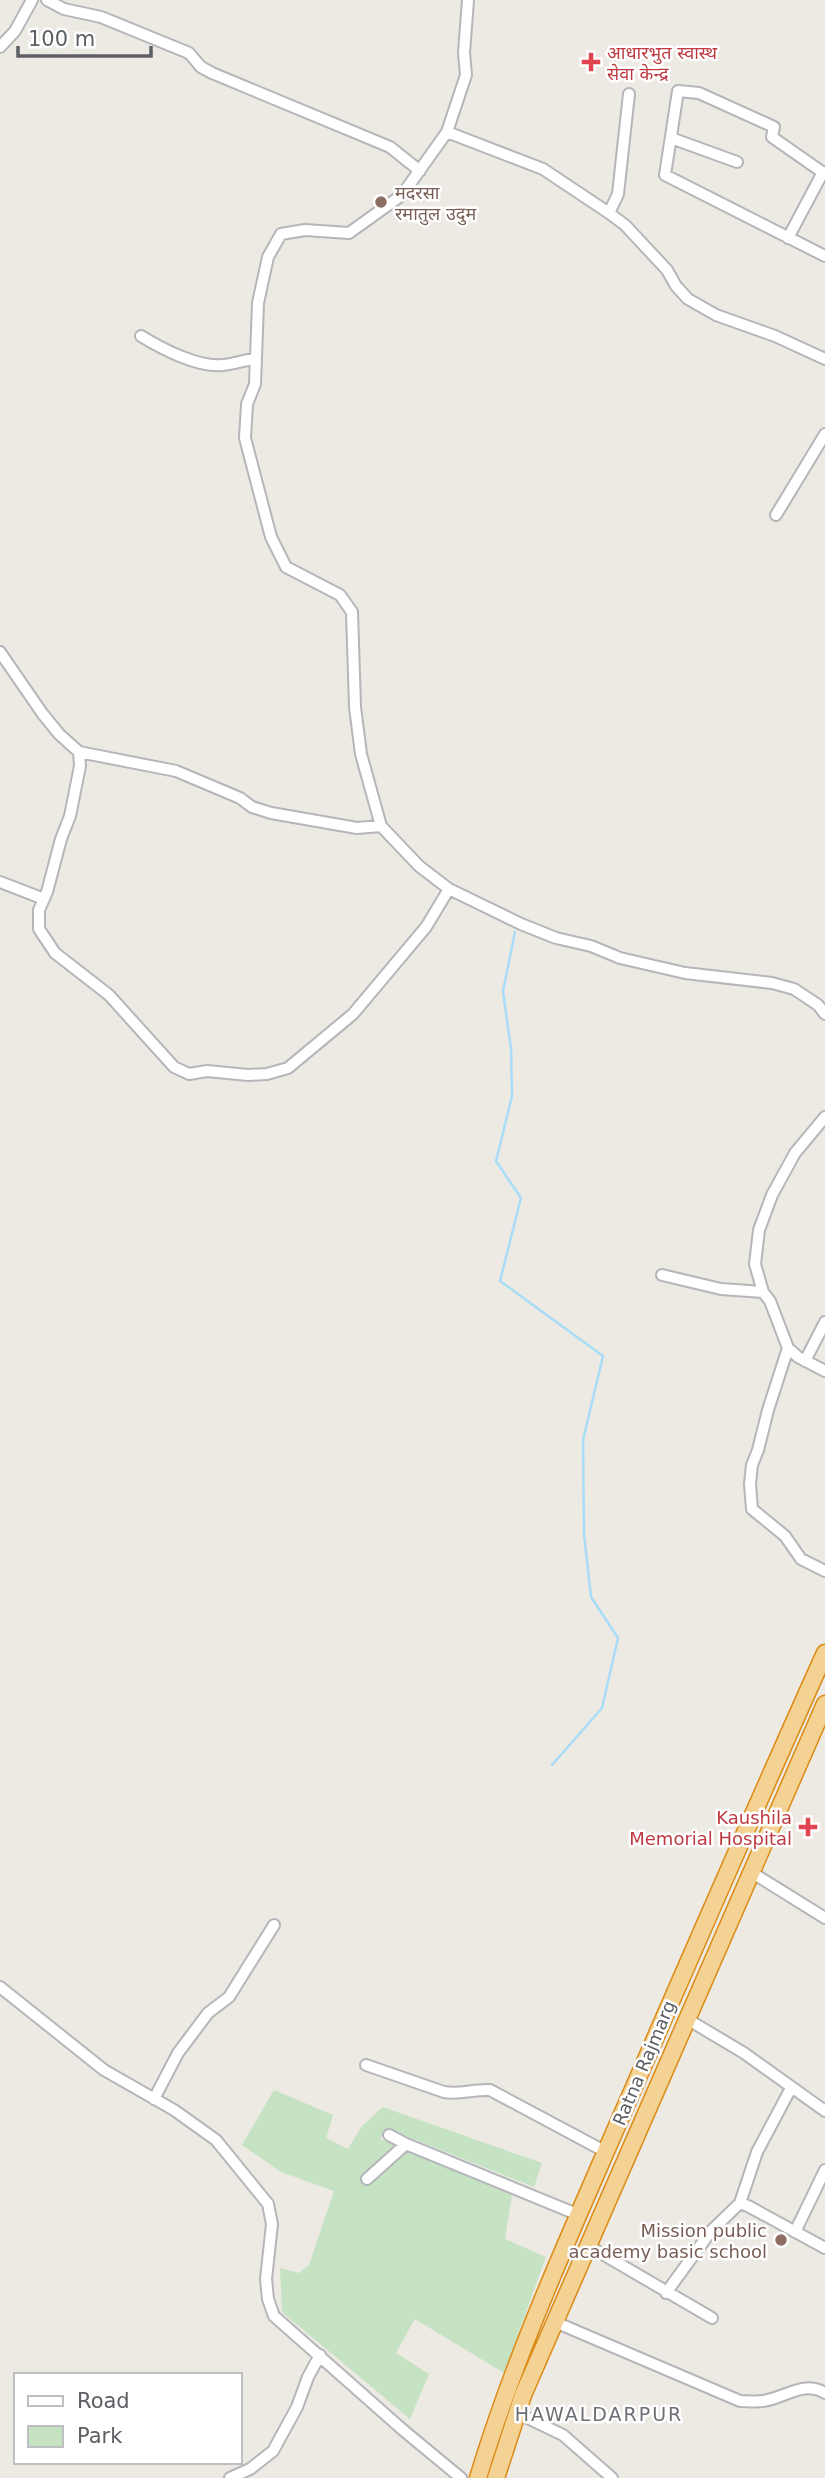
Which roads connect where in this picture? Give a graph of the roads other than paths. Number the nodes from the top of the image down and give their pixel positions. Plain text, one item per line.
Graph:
1 (32, 0) edge
2 (47, 0) edge
3 (468, 0) edge
4 (0, 47) edge
5 (629, 94) dead end
6 (447, 131) junction
7 (671, 138) junction
8 (737, 162) dead end
9 (420, 171) junction
10 (824, 173) edge
11 (610, 214) junction
12 (788, 238) junction
13 (825, 256) edge
14 (141, 337) dead end
15 (256, 359) junction
16 (825, 359) edge
17 (825, 434) edge
18 (776, 515) dead end
19 (0, 652) edge
20 (79, 752) junction
21 (381, 826) junction
22 (0, 882) edge
23 (449, 889) junction
24 (44, 899) junction
25 (825, 1014) edge
26 (825, 1117) edge
27 (662, 1275) dead end
28 (764, 1292) junction
29 (825, 1322) edge
30 (788, 1348) junction
31 (805, 1361) junction
32 (825, 1371) edge
33 (825, 1570) edge
34 (825, 1653) edge
35 (825, 1704) edge
36 (751, 1872) junction
37 (825, 1918) edge
38 (274, 1925) dead end
39 (0, 1987) edge
40 (687, 2019) junction
41 (366, 2065) dead end
42 (791, 2088) junction
43 (154, 2099) junction
44 (825, 2110) edge
45 (389, 2135) dead end
46 (405, 2144) junction
47 (606, 2152) junction
48 (825, 2170) edge
49 (367, 2179) dead end
50 (740, 2203) junction
51 (579, 2215) junction
52 (795, 2232) junction
53 (587, 2245) junction
54 (825, 2248) edge
55 (666, 2293) junction
56 (712, 2318) dead end
57 (555, 2322) junction
58 (320, 2355) junction
59 (825, 2393) edge
60 (517, 2413) junction
61 (230, 2478) edge
62 (461, 2478) edge
63 (478, 2478) edge
64 (496, 2478) edge
65 (612, 2478) edge

1 - 4 street
2 - 9 street
3 - 6 street
5 - 11 street
6 - 9 street
6 - 11 street
7 - 8 street
7 - 10 street
7 - 12 street
9 - 15 street
10 - 12 street
11 - 16 street
12 - 13 street
14 - 15 street
15 - 21 street
17 - 18 street
19 - 20 street
20 - 21 street
20 - 24 street
21 - 23 street
22 - 24 street
23 - 24 street
23 - 25 street
26 - 28 street
27 - 28 street
28 - 30 street
29 - 31 street
30 - 31 street
30 - 33 street
31 - 32 street
34 - 47 highway, Ratna Rajmarg
35 - 36 highway, Ratna Rajmarg
36 - 37 street
36 - 40 highway, Ratna Rajmarg
38 - 43 street
39 - 43 street
40 - 42 street
40 - 53 highway, Ratna Rajmarg
41 - 47 street
42 - 44 street
42 - 50 street
43 - 58 street
45 - 46 street
46 - 49 street
46 - 51 street
47 - 51 highway, Ratna Rajmarg
48 - 52 street
50 - 52 street
50 - 55 street
51 - 63 highway, Ratna Rajmarg
52 - 54 street
53 - 55 street
53 - 57 highway, Ratna Rajmarg
55 - 56 street
57 - 59 street
57 - 60 highway, Ratna Rajmarg
58 - 61 street
58 - 62 street
60 - 64 highway, Ratna Rajmarg
60 - 65 street

